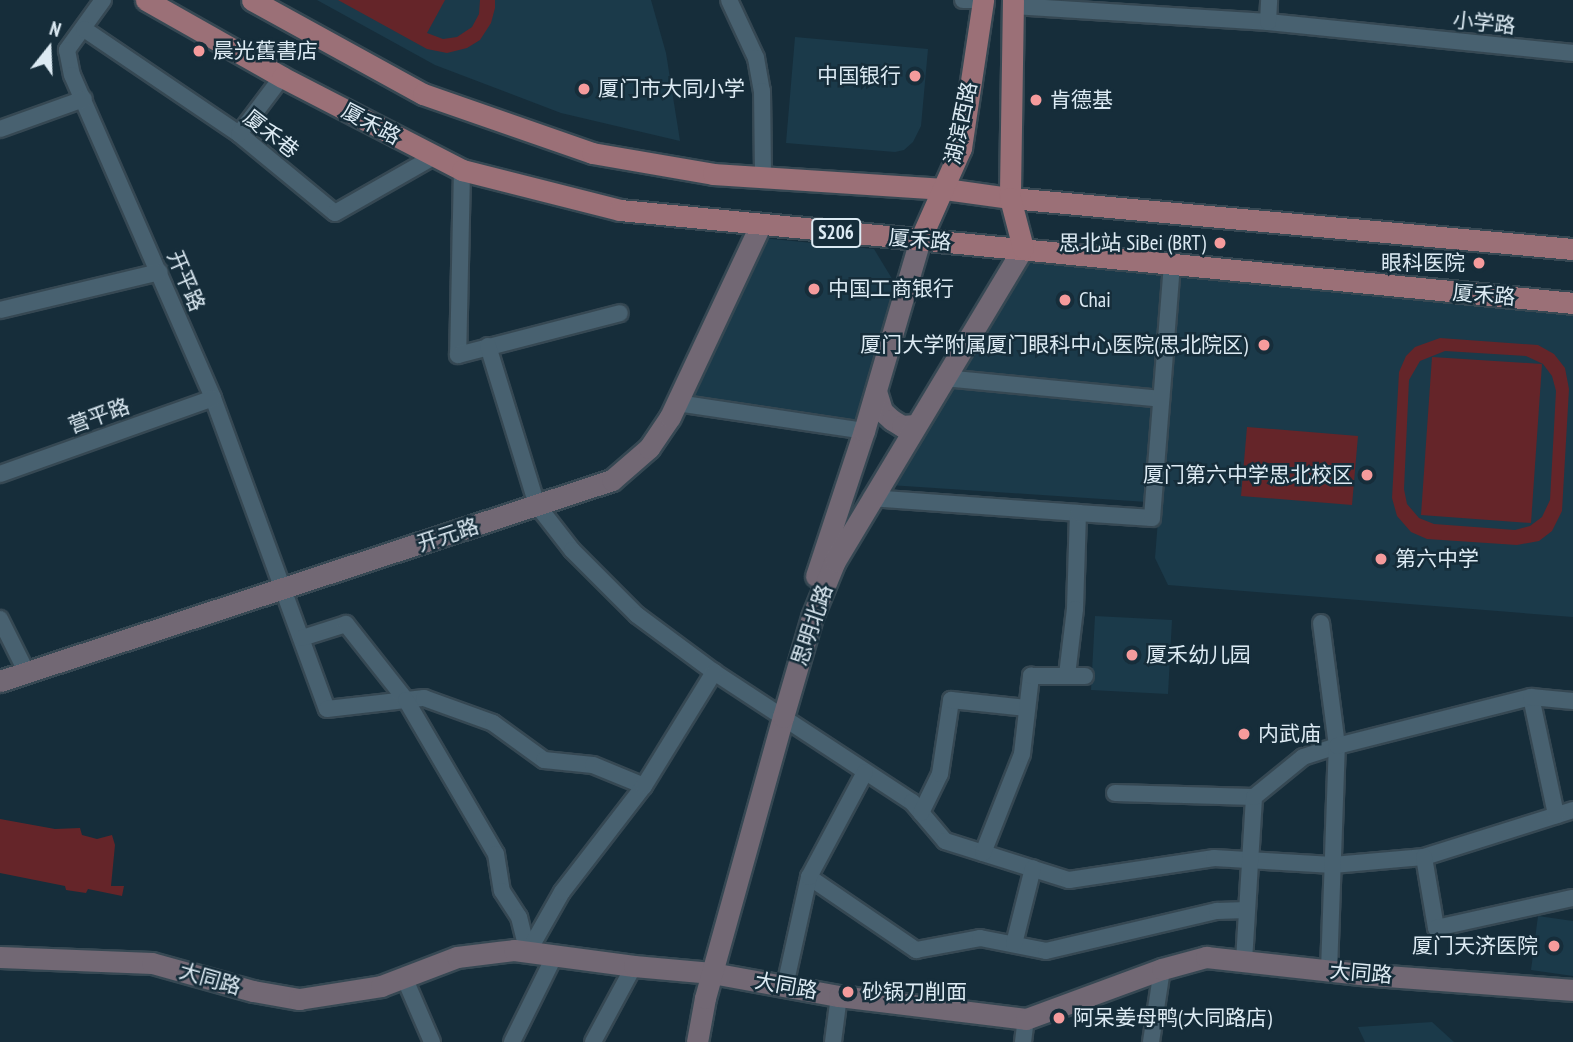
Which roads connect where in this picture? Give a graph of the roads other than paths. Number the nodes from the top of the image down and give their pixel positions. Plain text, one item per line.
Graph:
1 (103, 0) edge
2 (146, 0) edge
3 (252, 0) edge
4 (729, 0) edge
5 (963, 0) edge
6 (983, 0) edge
7 (1269, 0) edge
8 (1013, 3) edge
9 (1268, 22) junction
10 (84, 29) junction
11 (1573, 53) edge
12 (282, 77) junction
13 (84, 99) junction
14 (0, 128) edge
15 (239, 134) junction
16 (433, 157) junction
17 (462, 170) junction
18 (763, 176) junction
19 (945, 189) junction
20 (1010, 198) junction
21 (760, 226) junction
22 (920, 240) junction
23 (1023, 248) junction
24 (1573, 249) edge
25 (1172, 264) junction
26 (160, 272) junction
27 (1573, 303) edge
28 (0, 310) edge
29 (620, 313) dead end
30 (488, 346) junction
31 (944, 378) junction
32 (876, 391) junction
33 (213, 398) junction
34 (1161, 399) junction
35 (677, 403) junction
36 (915, 425) junction
37 (864, 431) junction
38 (0, 474) edge
39 (871, 498) junction
40 (537, 505) junction
41 (1078, 513) junction
42 (285, 589) junction
43 (0, 619) edge
44 (1321, 623) dead end
45 (302, 638) junction
46 (714, 672) junction
47 (27, 673) junction
48 (1067, 675) junction
49 (1085, 676) dead end
50 (0, 681) edge
51 (1531, 697) junction
52 (406, 700) junction
53 (1573, 701) edge
54 (1027, 708) junction
55 (778, 714) junction
56 (1337, 746) junction
57 (865, 772) junction
58 (644, 786) junction
59 (1115, 793) dead end
60 (1254, 797) junction
61 (1573, 810) edge
62 (921, 813) junction
63 (1556, 815) junction
64 (983, 853) junction
65 (1424, 857) junction
66 (1250, 860) junction
67 (1333, 865) junction
68 (1032, 868) junction
69 (809, 877) junction
70 (1573, 898) edge
71 (1247, 910) junction
72 (1014, 944) junction
73 (528, 952) junction
74 (555, 956) junction
75 (0, 957) edge
76 (1244, 961) junction
77 (634, 967) junction
78 (1162, 969) junction
79 (1329, 971) junction
80 (706, 972) junction
81 (404, 977) junction
82 (785, 986) junction
83 (1573, 990) edge
84 (839, 996) junction
85 (1026, 1018) junction
86 (432, 1042) edge
87 (512, 1042) edge
88 (593, 1042) edge
89 (684, 1042) edge
90 (697, 1042) edge
91 (833, 1042) edge
92 (1023, 1042) edge
93 (1151, 1042) edge

1 - 10 street, 开平路
2 - 12 main road, 厦禾路 / S206
3 - 18 main road
4 - 18 street
5 - 6 street
6 - 19 main road, 湖滨西路
7 - 9 street
8 - 9 street, 小学路
8 - 20 main road, 湖滨西路
9 - 11 street, 小学路
10 - 13 street, 开平路
10 - 15 street, 厦禾巷
12 - 15 street
12 - 16 main road, 厦禾路 / S206
13 - 14 street
13 - 26 street, 开平路
15 - 16 street, 厦禾巷
16 - 17 main road, 厦禾路 / S206
17 - 21 main road, 厦禾路 / S206
17 - 30 street
18 - 19 main road
19 - 20 main road
19 - 22 main road, 湖滨西路
20 - 23 main road, 湖滨西路
20 - 24 main road
21 - 22 main road, 厦禾路 / S206
21 - 35 street, 开元路
22 - 23 main road, 厦禾路 / S206
22 - 32 street, 思明北路
23 - 25 main road, 厦禾路 / S206
23 - 31 street, 思明北路
25 - 27 main road, 厦禾路 / S206
25 - 34 street
26 - 28 street
26 - 33 street, 开平路
29 - 30 street
30 - 40 street
31 - 34 street
31 - 36 street, 思明北路
32 - 36 street
32 - 37 street, 思明北路
33 - 38 street, 营平路
33 - 42 street, 开平路
34 - 41 street
35 - 37 street
35 - 40 street, 开元路
36 - 39 street, 思明北路
37 - 55 street, 思明北路
39 - 41 street
39 - 55 street, 思明北路
40 - 42 street, 开元路
40 - 46 street
41 - 48 street
42 - 45 street, 开平路
42 - 47 street, 开元路
43 - 47 street
44 - 56 street
45 - 52 street
45 - 52 street, 开平路
46 - 55 street
46 - 58 street
47 - 50 street, 开元路
48 - 49 street
48 - 54 street
51 - 53 street
51 - 56 street
51 - 63 street
52 - 58 street
52 - 73 street
54 - 62 street
54 - 64 street
55 - 57 street
55 - 80 street, 思明北路
56 - 60 street
56 - 67 street
57 - 62 street
57 - 69 street
58 - 73 street
59 - 60 street
60 - 66 street
61 - 63 street
62 - 64 street
63 - 65 street
64 - 68 street
65 - 67 street
65 - 70 street
66 - 67 street
66 - 68 street
66 - 71 street
67 - 79 street
68 - 72 street
69 - 72 street
69 - 82 street
71 - 72 street
71 - 76 street
73 - 74 street, 大同路
73 - 81 street, 大同路
74 - 77 street, 大同路
74 - 87 street
75 - 81 street, 大同路
76 - 78 street, 大同路
76 - 79 street, 大同路
77 - 80 street, 大同路
77 - 88 street
78 - 85 street, 大同路
78 - 93 street
79 - 83 street, 大同路
80 - 82 street, 大同路
80 - 89 street, 思明北路
80 - 90 street, 思明北路
81 - 86 street
82 - 84 street, 大同路
84 - 85 street, 大同路
84 - 91 street
85 - 92 street

